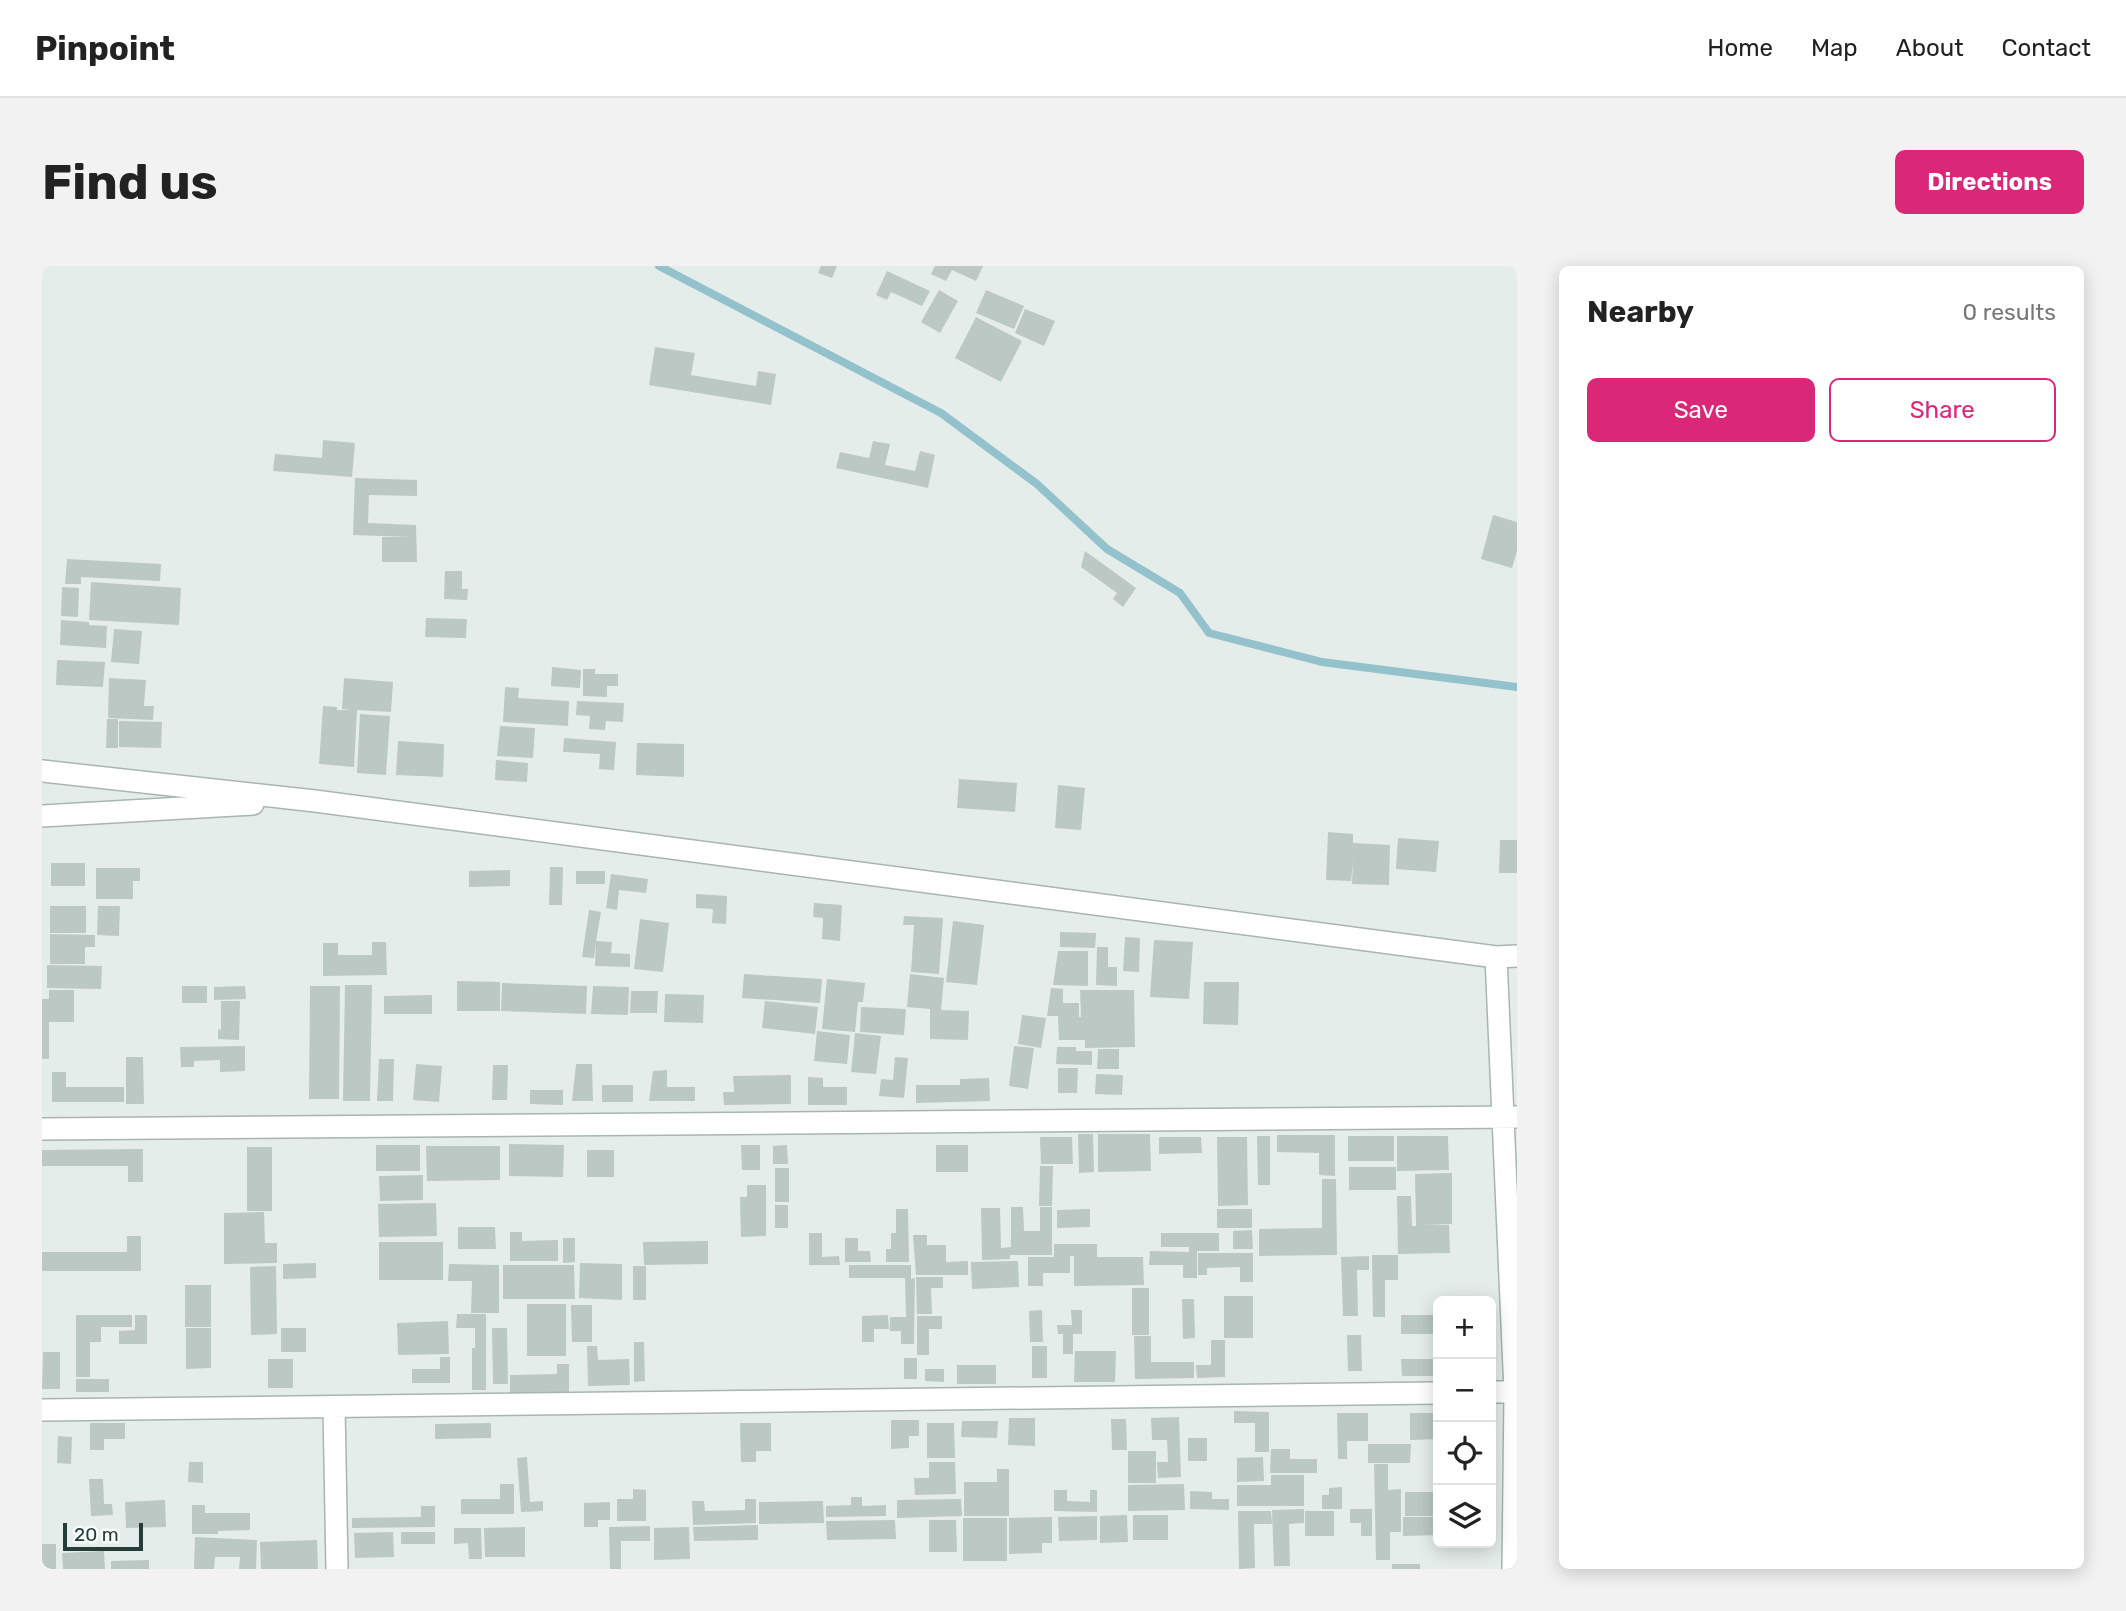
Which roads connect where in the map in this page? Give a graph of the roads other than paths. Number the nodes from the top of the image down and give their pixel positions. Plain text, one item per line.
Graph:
1 (42, 771) edge
2 (316, 801) junction
3 (42, 816) edge
4 (1506, 956) edge
5 (1510, 1117) edge
6 (42, 1129) edge
7 (1496, 1392) edge
8 (1516, 1392) edge
9 (1433, 1393) edge
10 (334, 1407) junction
11 (42, 1409) edge
12 (337, 1569) edge
13 (1513, 1569) edge

1 - 2 street
2 - 3 street
2 - 4 street
4 - 5 street
5 - 6 street
5 - 8 street
7 - 8 street
8 - 13 street
9 - 10 street
10 - 11 street
10 - 12 street

